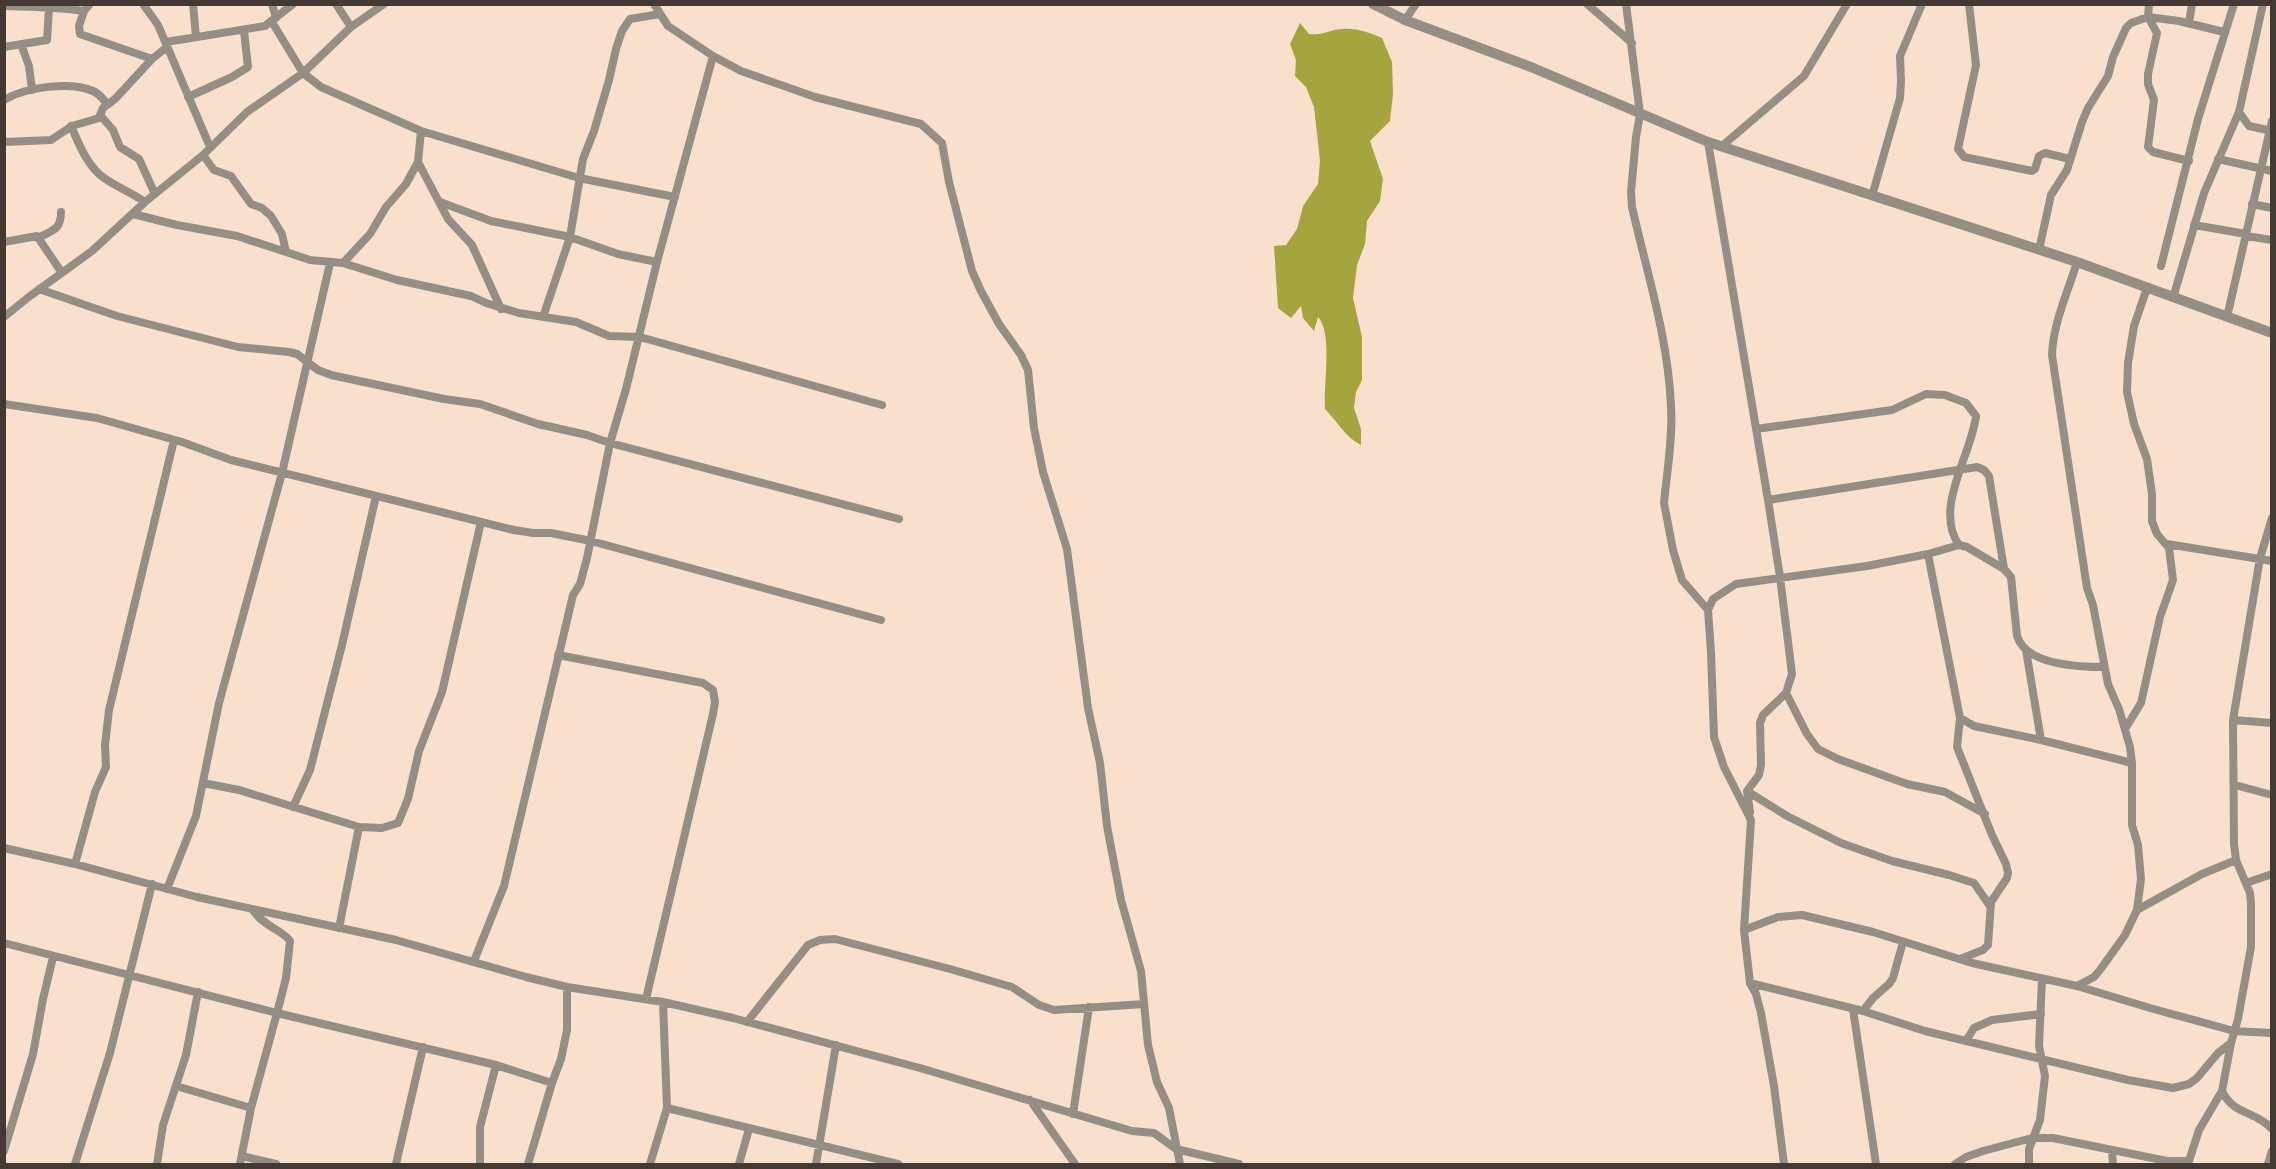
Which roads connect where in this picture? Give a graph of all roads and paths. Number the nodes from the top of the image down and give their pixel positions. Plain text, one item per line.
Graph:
1 (143, 4) edge
2 (193, 4) edge
3 (272, 4) edge
4 (293, 4) edge
5 (336, 4) edge
6 (384, 4) edge
7 (654, 4) edge
8 (1373, 4) edge
9 (1416, 4) edge
10 (1587, 4) edge
11 (1626, 4) edge
12 (1847, 4) edge
13 (1922, 4) edge
14 (1970, 4) edge
15 (2149, 4) edge
16 (2192, 4) edge
17 (2234, 4) edge
18 (2264, 4) edge
19 (4, 6) edge
20 (87, 8) edge
21 (2271, 8) edge
22 (49, 9) junction
23 (660, 14) junction
24 (2148, 17) junction
25 (274, 20) junction
26 (1405, 20) junction
27 (2189, 23) junction
28 (351, 27) junction
29 (244, 31) junction
30 (2224, 32) junction
31 (196, 37) junction
32 (1632, 43) junction
33 (21, 44) junction
34 (167, 45) junction
35 (4, 47) edge
36 (713, 57) junction
37 (152, 59) junction
38 (303, 73) junction
39 (32, 90) junction
40 (188, 97) junction
41 (4, 100) edge
42 (107, 104) junction
43 (2239, 112) junction
44 (1640, 114) junction
45 (100, 115) junction
46 (2271, 121) edge
47 (71, 126) junction
48 (421, 131) junction
49 (2270, 131) edge
50 (4, 142) edge
51 (1708, 142) junction
52 (1722, 146) junction
53 (210, 147) junction
54 (203, 155) junction
55 (2070, 159) junction
56 (2218, 159) junction
57 (2189, 161) junction
58 (418, 162) junction
59 (2260, 168) junction
60 (2271, 171) edge
61 (579, 178) junction
62 (155, 194) junction
63 (1872, 196) junction
64 (675, 197) junction
65 (145, 201) junction
66 (440, 202) junction
67 (2252, 204) junction
68 (2271, 208) edge
69 (61, 212) dead end
70 (133, 214) junction
71 (2194, 225) junction
72 (2246, 235) junction
73 (570, 237) junction
74 (38, 238) junction
75 (2271, 240) edge
76 (4, 242) edge
77 (2039, 249) junction
78 (286, 252) junction
79 (657, 262) junction
80 (2077, 262) junction
81 (330, 263) junction
82 (343, 264) junction
83 (2161, 266) dead end
84 (62, 273) junction
85 (2147, 288) junction
86 (39, 289) junction
87 (2173, 298) junction
88 (501, 309) junction
89 (4, 317) edge
90 (543, 317) junction
91 (2227, 317) junction
92 (2271, 333) edge
93 (640, 337) junction
94 (307, 360) junction
95 (4, 404) edge
96 (882, 405) dead end
97 (1756, 429) junction
98 (174, 440) junction
99 (610, 443) junction
100 (1959, 470) junction
101 (282, 473) junction
102 (376, 496) junction
103 (1768, 500) junction
104 (2271, 518) edge
105 (899, 519) dead end
106 (481, 522) junction
107 (591, 541) junction
108 (2167, 544) junction
109 (1959, 545) junction
110 (1928, 554) junction
111 (2260, 558) junction
112 (2271, 561) edge
113 (2004, 569) junction
114 (1780, 577) junction
115 (1708, 610) junction
116 (881, 620) dead end
117 (2026, 650) junction
118 (558, 655) junction
119 (2104, 667) junction
120 (1786, 693) junction
121 (1960, 718) junction
122 (2233, 720) junction
123 (2271, 723) edge
124 (2125, 729) junction
125 (2042, 740) junction
126 (2132, 763) junction
127 (203, 783) junction
128 (2235, 785) junction
129 (1747, 791) junction
130 (2271, 795) edge
131 (293, 807) junction
132 (1985, 815) junction
133 (1751, 820) junction
134 (359, 827) junction
135 (4, 848) edge
136 (2236, 860) junction
137 (75, 864) junction
138 (2271, 874) edge
139 (2246, 883) junction
140 (152, 884) junction
141 (167, 889) junction
142 (1990, 906) junction
143 (253, 910) junction
144 (2137, 910) junction
145 (339, 928) junction
146 (1744, 930) junction
147 (1903, 942) junction
148 (4, 944) edge
149 (54, 957) junction
150 (1960, 959) junction
151 (474, 961) junction
152 (128, 974) junction
153 (2042, 979) junction
154 (1750, 983) junction
155 (2078, 986) junction
156 (567, 987) junction
157 (198, 992) junction
158 (646, 999) junction
159 (663, 1002) junction
160 (1144, 1004) junction
161 (1089, 1007) junction
162 (1853, 1009) junction
163 (1863, 1011) junction
164 (277, 1012) junction
165 (2041, 1014) junction
166 (747, 1022) junction
167 (2234, 1031) junction
168 (2271, 1034) edge
169 (1966, 1041) junction
170 (2231, 1043) junction
171 (836, 1046) junction
172 (423, 1047) junction
173 (2042, 1059) junction
174 (496, 1065) junction
175 (552, 1083) junction
176 (176, 1086) junction
177 (2222, 1091) junction
178 (1030, 1099) junction
179 (251, 1108) junction
180 (667, 1108) junction
181 (1073, 1114) junction
182 (749, 1129) junction
183 (2271, 1130) edge
184 (2032, 1138) junction
185 (821, 1144) junction
186 (1176, 1149) junction
187 (4, 1151) edge
188 (2112, 1151) junction
189 (2271, 1151) edge
190 (241, 1160) edge
191 (2189, 1163) edge
192 (75, 1164) edge
193 (157, 1164) edge
194 (276, 1164) edge
195 (396, 1164) edge
196 (480, 1164) edge
197 (528, 1164) edge
198 (650, 1164) edge
199 (739, 1164) edge
200 (816, 1164) edge
201 (898, 1164) edge
202 (1075, 1164) edge
203 (1180, 1164) edge
204 (1239, 1164) edge
205 (1784, 1164) edge
206 (1876, 1164) edge
207 (1955, 1164) edge
208 (2029, 1164) edge
209 (2113, 1164) edge
210 (2268, 1164) edge

1 - 34 street
2 - 31 street
3 - 25 street
4 - 25 street
5 - 28 street
6 - 28 street
7 - 23 street
8 - 26 street
9 - 26 street
10 - 32 street
11 - 32 street
12 - 52 street
13 - 63 street
14 - 55 street
15 - 24 street
16 - 27 street
17 - 30 street
18 - 21 street
18 - 43 street
19 - 22 street
20 - 22 street
20 - 37 street
22 - 33 street
23 - 36 street
23 - 61 street
24 - 27 street
24 - 55 street
24 - 57 street
25 - 29 street
25 - 38 street
26 - 44 street
27 - 30 street
28 - 38 street
29 - 31 street
29 - 40 street
30 - 57 street
31 - 34 street
32 - 44 street
33 - 35 street
33 - 39 street
34 - 37 street
34 - 40 street
36 - 64 street
36 - 160 street
37 - 42 street
38 - 48 street
38 - 53 street
39 - 41 street
39 - 42 street
40 - 53 street
42 - 45 street
43 - 49 street
43 - 56 street
44 - 51 street
44 - 115 street
45 - 47 street
45 - 62 street
46 - 49 street
47 - 50 street
47 - 65 street
48 - 58 street
48 - 61 street
49 - 59 street
51 - 52 street
51 - 97 street
52 - 63 street
53 - 54 street
54 - 62 street
54 - 78 street
55 - 77 street
56 - 59 street
56 - 71 street
57 - 83 street
58 - 66 street
58 - 82 street
59 - 60 street
59 - 67 street
61 - 64 street
61 - 73 street
62 - 65 street
63 - 77 street
64 - 79 street
65 - 70 street
66 - 73 street
66 - 88 street
67 - 68 street
67 - 72 street
69 - 74 street
70 - 78 street
70 - 84 street
71 - 72 street
71 - 87 street
72 - 75 street
72 - 91 street
73 - 79 street
73 - 90 street
74 - 76 street
74 - 84 street
77 - 80 street
78 - 81 street
79 - 93 street
80 - 85 street
80 - 119 street
81 - 82 street
81 - 94 street
82 - 88 street
84 - 86 street
85 - 87 street
85 - 108 street
86 - 89 street
86 - 94 street
87 - 91 street
88 - 90 street
90 - 93 street
91 - 92 street
93 - 96 street
93 - 99 street
94 - 99 street
94 - 101 street
95 - 98 street
97 - 100 street
97 - 103 street
98 - 101 street
98 - 137 street
99 - 105 street
99 - 107 street
100 - 103 street
100 - 109 street
100 - 113 street
101 - 102 street
101 - 127 street
102 - 106 street
102 - 131 street
103 - 114 street
104 - 111 street
106 - 107 street
106 - 134 street
107 - 116 street
107 - 118 street
108 - 111 street
108 - 124 street
109 - 110 street
109 - 113 street
110 - 114 street
110 - 121 street
111 - 112 street
111 - 122 street
113 - 117 street
114 - 115 street
114 - 120 street
115 - 133 street
117 - 119 street
117 - 125 street
118 - 151 street
118 - 158 street
119 - 124 street
120 - 129 street
120 - 132 street
121 - 125 street
121 - 132 street
122 - 123 street
122 - 128 street
124 - 126 street
125 - 126 street
126 - 144 street
127 - 131 street
127 - 141 street
128 - 130 street
128 - 136 street
129 - 133 street
129 - 142 street
131 - 134 street
132 - 142 street
133 - 146 street
134 - 145 street
135 - 137 street
136 - 139 street
136 - 144 street
137 - 140 street
138 - 139 street
139 - 167 street
140 - 141 street
140 - 152 street
141 - 143 street
142 - 150 street
143 - 145 street
143 - 164 street
144 - 155 street
145 - 151 street
146 - 147 street
146 - 154 street
147 - 150 street
147 - 163 street
148 - 149 street
149 - 152 street
149 - 187 street
150 - 153 street
151 - 156 street
152 - 157 street
152 - 192 street
153 - 155 street
153 - 165 street
154 - 162 street
154 - 205 street
155 - 167 street
156 - 158 street
156 - 175 street
157 - 164 street
157 - 176 street
158 - 159 street
159 - 166 street
159 - 180 street
160 - 161 street
160 - 186 street
161 - 166 street
161 - 181 street
162 - 163 street
162 - 206 street
163 - 169 street
164 - 172 street
164 - 179 street
165 - 169 street
165 - 173 street
166 - 171 street
167 - 168 street
167 - 170 street
169 - 173 street
170 - 173 street
170 - 177 street
171 - 178 street
171 - 185 street
172 - 174 street
172 - 195 street
173 - 184 street
174 - 175 street
174 - 196 street
175 - 197 street
176 - 179 street
176 - 193 street
177 - 183 street
177 - 191 street
178 - 181 street
178 - 202 street
179 - 190 street
180 - 182 street
180 - 198 street
181 - 186 street
182 - 185 street
182 - 199 street
184 - 188 street
184 - 207 street
184 - 208 street
185 - 200 street
185 - 201 street
186 - 203 street
186 - 204 street
188 - 191 street
188 - 209 street
189 - 210 street
190 - 194 street

